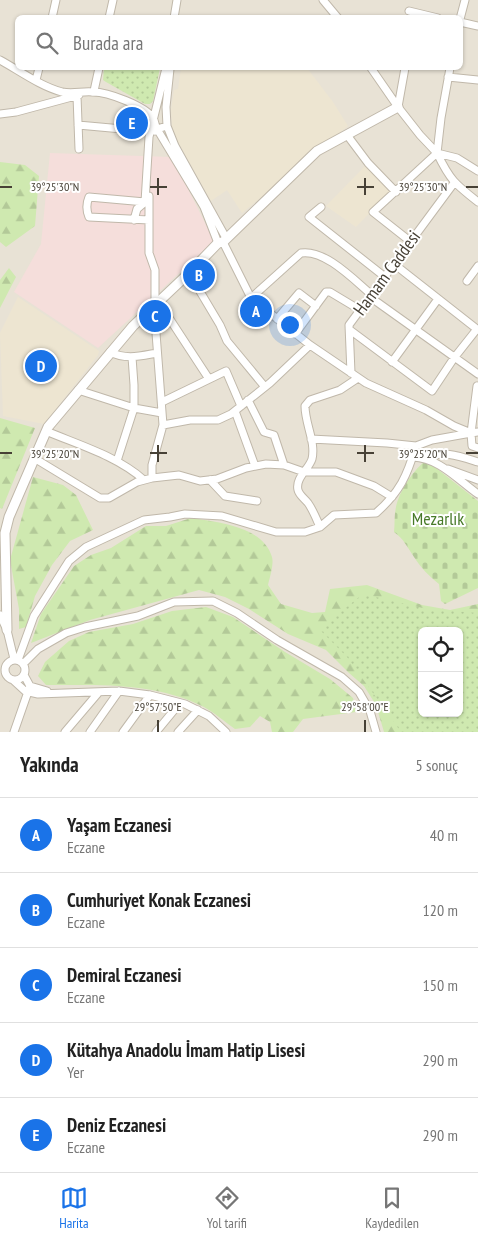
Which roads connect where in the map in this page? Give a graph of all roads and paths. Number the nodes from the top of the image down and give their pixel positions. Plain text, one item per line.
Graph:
1 (56, 0) edge
2 (113, 0) edge
3 (177, 0) edge
4 (181, 0) edge
5 (323, 0) edge
6 (465, 0) edge
7 (409, 11) dead end
8 (53, 15) edge
9 (110, 15) edge
10 (174, 15) edge
11 (178, 15) edge
12 (336, 15) edge
13 (426, 15) edge
14 (461, 15) edge
15 (463, 22) edge
16 (478, 26) edge
17 (0, 60) edge
18 (15, 68) edge
19 (18, 70) edge
20 (38, 70) edge
21 (99, 70) edge
22 (165, 70) edge
23 (170, 70) edge
24 (372, 70) edge
25 (405, 70) edge
26 (450, 70) edge
27 (448, 77) junction
28 (36, 80) junction
29 (478, 80) edge
30 (94, 92) junction
31 (77, 96) junction
32 (156, 107) junction
33 (166, 107) junction
34 (398, 107) junction
35 (144, 110) junction
36 (0, 114) edge
37 (153, 118) junction
38 (78, 125) junction
39 (167, 126) junction
40 (156, 129) junction
41 (347, 135) junction
42 (78, 149) dead end
43 (438, 153) junction
44 (478, 171) edge
45 (454, 183) junction
46 (396, 192) junction
47 (147, 202) junction
48 (478, 202) edge
49 (321, 207) dead end
50 (134, 220) junction
51 (148, 220) junction
52 (222, 241) junction
53 (411, 242) junction
54 (394, 264) junction
55 (478, 266) edge
56 (188, 274) junction
57 (385, 277) junction
58 (467, 280) dead end
59 (371, 296) junction
60 (251, 298) junction
61 (438, 299) junction
62 (154, 305) junction
63 (316, 306) junction
64 (360, 310) junction
65 (277, 319) junction
66 (478, 329) edge
67 (350, 330) junction
68 (415, 330) junction
69 (295, 334) junction
70 (310, 345) junction
71 (110, 352) junction
72 (157, 353) junction
73 (132, 358) junction
74 (454, 358) junction
75 (392, 362) junction
76 (351, 373) junction
77 (478, 374) edge
78 (358, 378) junction
79 (209, 379) junction
80 (265, 387) junction
81 (478, 387) edge
82 (78, 390) junction
83 (248, 400) junction
84 (162, 402) junction
85 (134, 408) junction
86 (238, 408) junction
87 (162, 413) junction
88 (163, 425) junction
89 (46, 431) junction
90 (475, 433) edge
91 (311, 439) junction
92 (416, 446) junction
93 (478, 448) edge
94 (413, 457) junction
95 (423, 457) junction
96 (34, 458) junction
97 (116, 461) junction
98 (478, 462) edge
99 (284, 465) junction
100 (255, 466) junction
101 (444, 467) junction
102 (304, 472) junction
103 (152, 478) junction
104 (144, 480) junction
105 (210, 480) junction
106 (478, 480) edge
107 (478, 494) edge
108 (392, 497) junction
109 (257, 501) dead end
110 (320, 527) junction
111 (2, 540) edge
112 (0, 615) edge
113 (7, 630) junction
114 (11, 664) edge
115 (24, 675) junction
116 (0, 680) edge
117 (12, 680) junction
118 (29, 689) junction
119 (99, 692) junction
120 (119, 692) junction
121 (150, 695) junction
122 (180, 703) junction
123 (198, 710) junction
124 (223, 731) edge
125 (14, 732) edge
126 (65, 732) edge
127 (90, 732) edge
128 (123, 732) edge
129 (156, 732) edge
130 (178, 732) edge
131 (376, 732) edge

1 - 8 street
2 - 9 street
3 - 10 street
4 - 11 street
5 - 12 street
6 - 14 street
7 - 13 street
15 - 16 street
17 - 18 street
19 - 28 street
20 - 28 street
21 - 30 street
22 - 32 street
23 - 33 street
24 - 34 street
25 - 34 street
26 - 27 street
27 - 29 street
27 - 43 street
28 - 30 street
30 - 31 street
30 - 35 street
31 - 36 street
31 - 38 street
32 - 33 street
32 - 37 street
33 - 39 street
34 - 41 street
34 - 43 street
35 - 37 street
35 - 38 street
37 - 40 street
37 - 47 street
38 - 42 street
39 - 40 street
39 - 52 street
40 - 47 street
40 - 52 street
41 - 46 street
41 - 52 street
43 - 44 street
43 - 45 street
43 - 46 street
45 - 48 street
45 - 53 street, Hamam Caddesi
46 - 53 street
47 - 50 street
47 - 50 street
47 - 51 street
49 - 57 street
50 - 51 street
51 - 62 street
52 - 56 street
52 - 60 street
53 - 54 street, Hamam Caddesi
54 - 57 street, Hamam Caddesi
54 - 61 street
55 - 58 street
56 - 62 street
56 - 80 street
57 - 59 street, Hamam Caddesi
59 - 60 street
59 - 64 street, Hamam Caddesi
59 - 68 street
60 - 65 street
61 - 66 street
61 - 68 street
62 - 71 street
62 - 72 street
62 - 79 street
63 - 64 street
63 - 65 street
63 - 69 street
64 - 67 street, Hamam Caddesi
65 - 69 street
66 - 74 street
67 - 75 street
67 - 76 street, Hamam Caddesi
68 - 74 street
68 - 75 street
69 - 70 street
70 - 76 street
70 - 80 street
71 - 73 street
71 - 82 street
72 - 73 street
72 - 84 street
73 - 85 street
74 - 75 street
74 - 77 street
76 - 78 street
78 - 90 street
78 - 91 street
79 - 84 street
79 - 86 street
80 - 83 street
81 - 90 street
82 - 85 street
82 - 89 street
83 - 86 street
83 - 99 street
84 - 87 street
85 - 87 street
85 - 97 street
86 - 88 street
86 - 100 street
87 - 88 street
88 - 103 street
89 - 96 street
89 - 97 street
90 - 92 street
90 - 93 street
91 - 92 street
91 - 102 street
92 - 94 street
94 - 95 street
94 - 108 street
95 - 98 street
95 - 101 street
96 - 104 street
96 - 111 street
97 - 104 street
99 - 100 street
99 - 102 street
100 - 105 street
101 - 106 street
101 - 107 street
102 - 108 street
102 - 110 street
103 - 104 street
103 - 105 street
105 - 109 street
108 - 110 street
110 - 114 street
111 - 113 street
112 - 113 street
113 - 114 street
114 - 115 street
114 - 117 street
114 - 131 street
115 - 117 street
115 - 118 street
116 - 117 street
117 - 118 street
118 - 119 street
118 - 125 street
119 - 120 street
119 - 126 street
120 - 121 street
120 - 127 street
121 - 122 street
121 - 128 street
122 - 123 street
122 - 129 street
123 - 124 street
123 - 130 street

